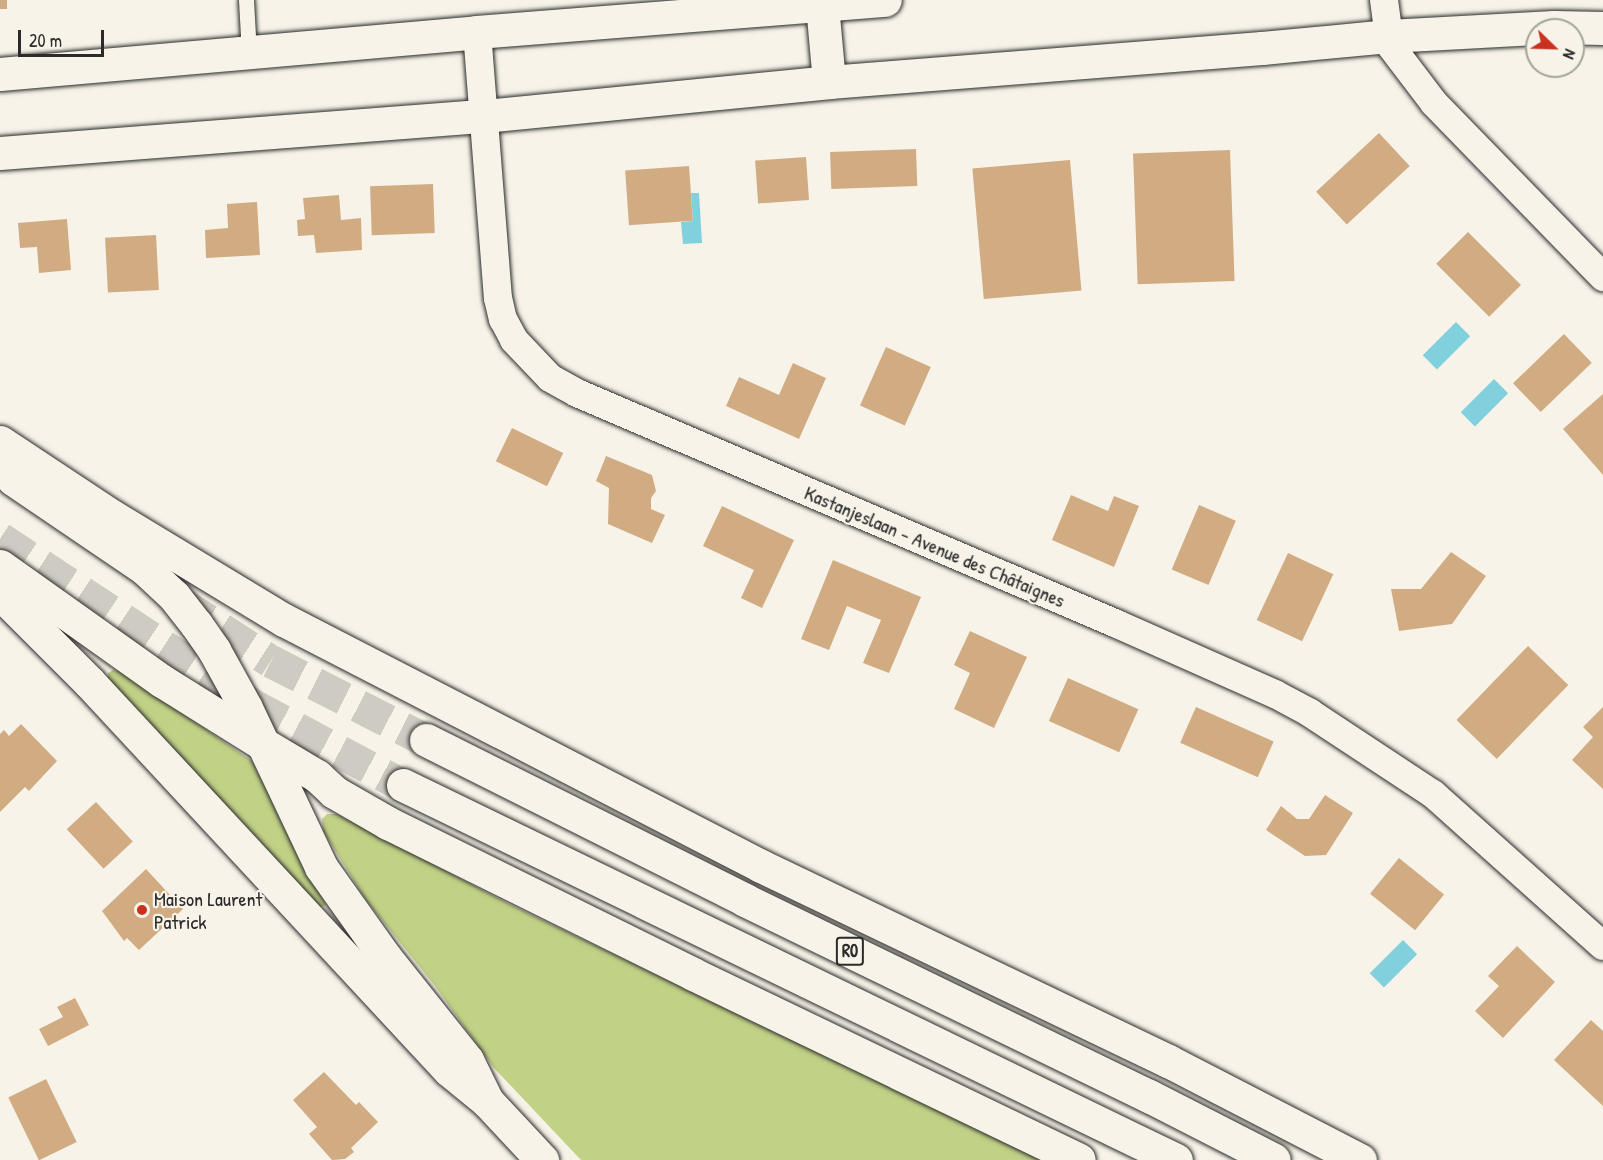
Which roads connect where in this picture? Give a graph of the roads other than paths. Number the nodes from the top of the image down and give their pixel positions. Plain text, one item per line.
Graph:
1 (246, 0) edge
2 (885, 0) edge
3 (1384, 0) edge
4 (822, 5) junction
5 (666, 8) edge
6 (1603, 28) edge
7 (477, 32) junction
8 (1388, 36) junction
9 (249, 54) junction
10 (0, 74) edge
11 (830, 82) junction
12 (484, 116) junction
13 (0, 153) edge
14 (1603, 277) edge
15 (0, 442) edge
16 (0, 461) edge
17 (0, 566) edge
18 (0, 581) edge
19 (426, 741) tunnel mouth
20 (263, 744) junction
21 (403, 785) tunnel mouth
22 (334, 792) junction
23 (302, 826) junction
24 (1603, 946) edge
25 (487, 1101) junction
26 (542, 1160) edge
27 (1079, 1160) edge
28 (1176, 1160) edge
29 (1274, 1160) edge
30 (1360, 1160) edge

1 - 9 lane
2 - 4 main road
3 - 8 street
4 - 5 main road
4 - 11 main road
5 - 7 main road
6 - 8 main road
7 - 9 main road
7 - 12 street, Kastanjeslaan - Avenue des Châtaignes
8 - 11 main road
8 - 14 street
9 - 10 main road
11 - 12 main road
12 - 13 main road
12 - 24 street, Kastanjeslaan - Avenue des Châtaignes
15 - 30 main road
16 - 20 main road
17 - 20 main road
18 - 25 main road
19 - 29 main road, R0
20 - 22 main road
20 - 23 main road
21 - 28 main road, R0
22 - 23 main road
22 - 27 main road
23 - 25 main road
25 - 26 main road

